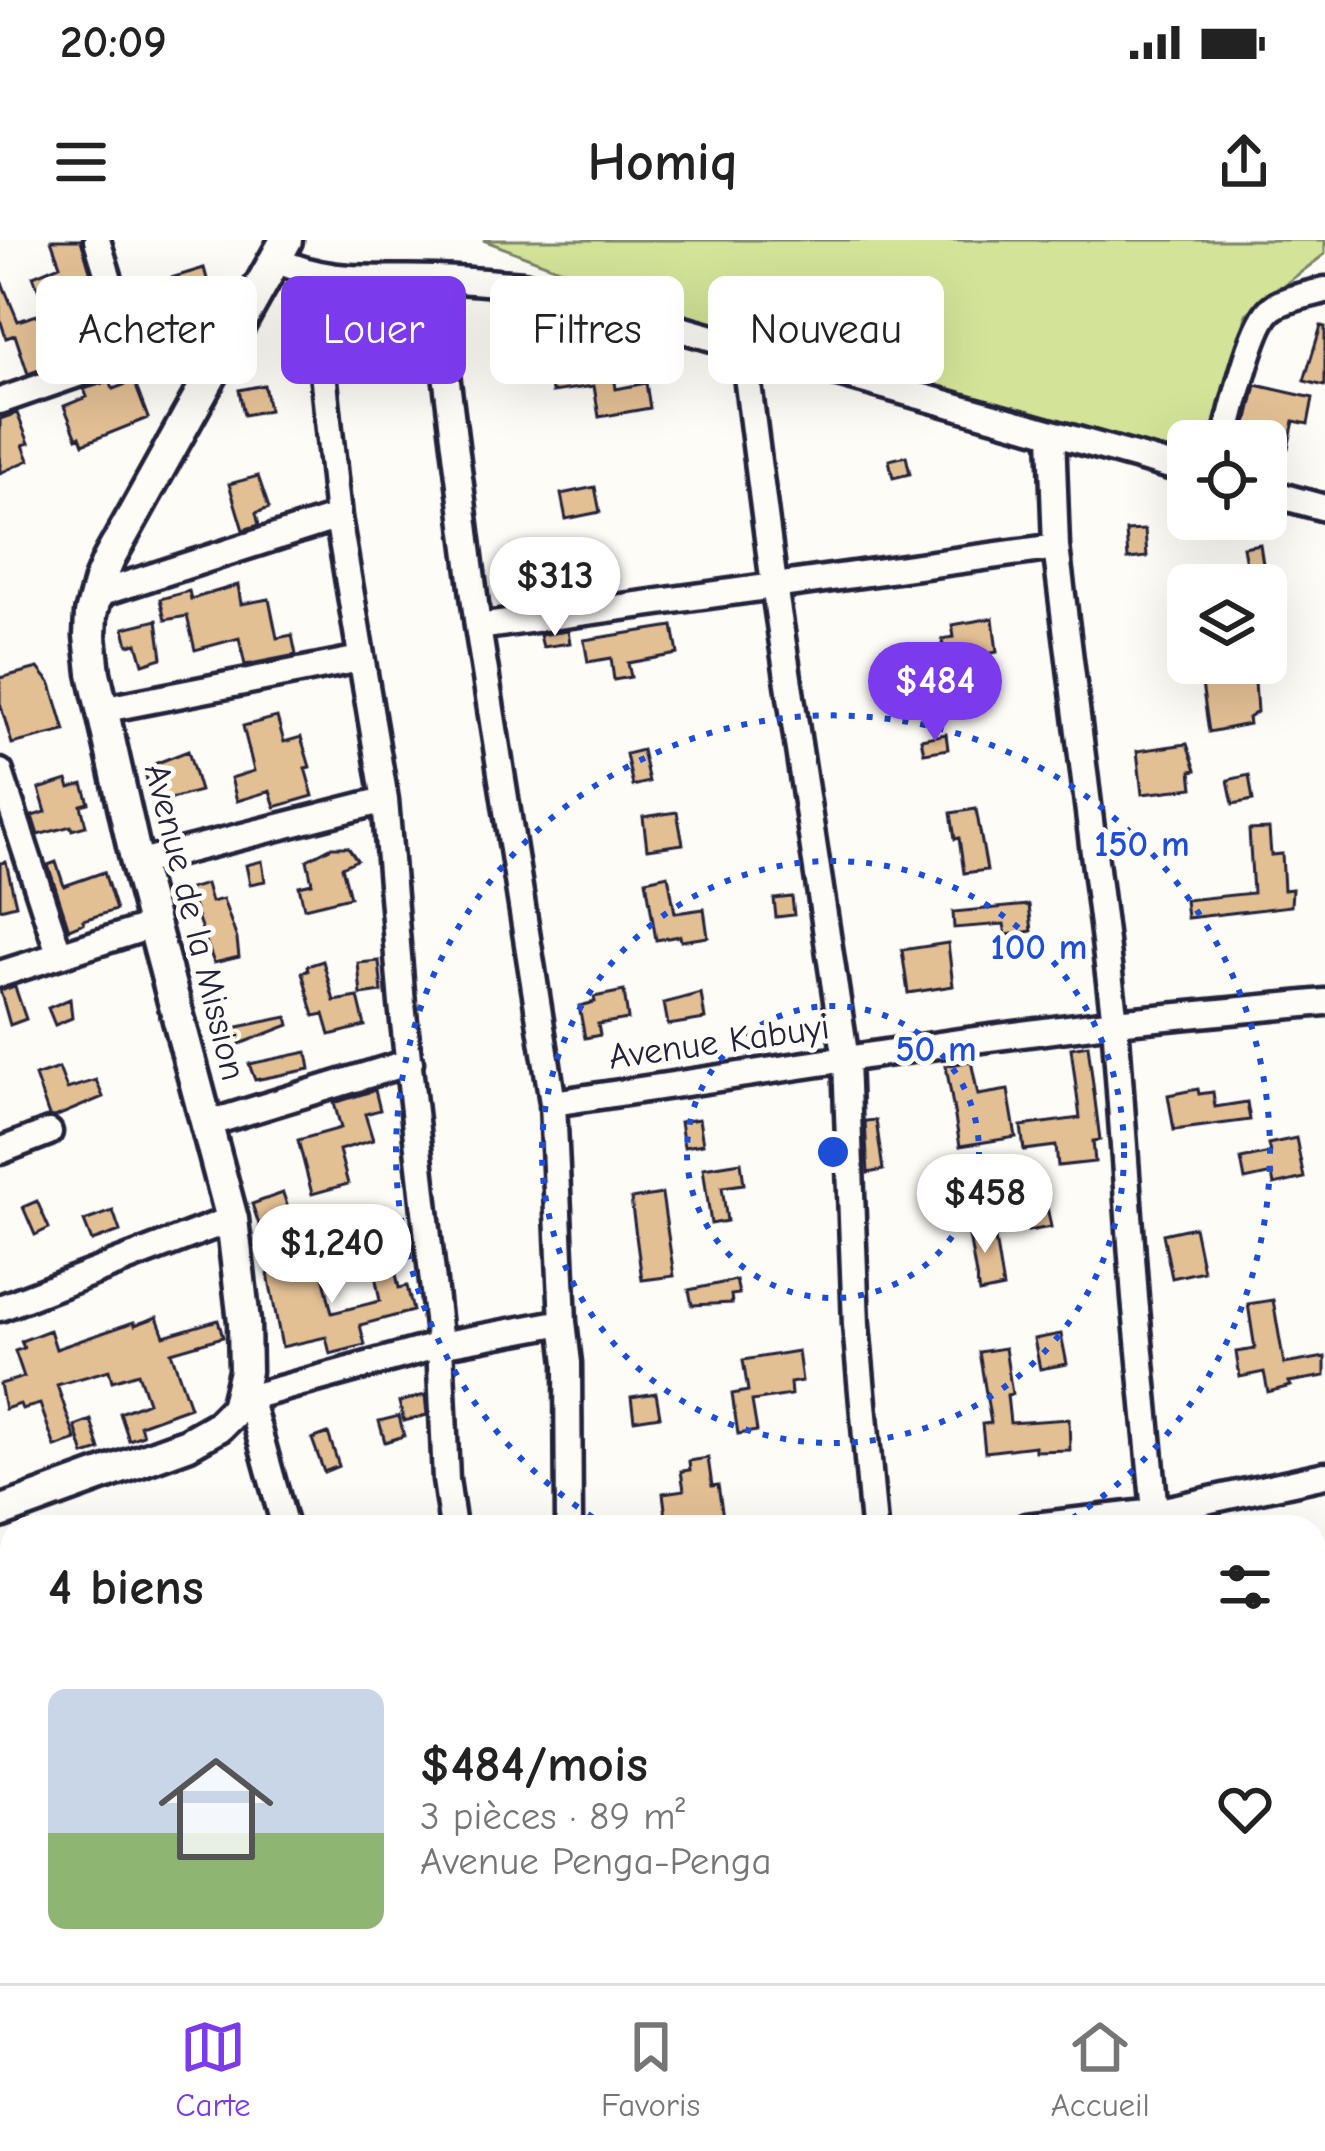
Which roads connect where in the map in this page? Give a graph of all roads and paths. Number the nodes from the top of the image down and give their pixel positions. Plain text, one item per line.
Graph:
1 (97, 240) edge
2 (280, 250) edge
3 (313, 274) junction
4 (330, 276) edge
5 (466, 281) edge
6 (1325, 290) edge
7 (708, 335) edge
8 (447, 384) edge
9 (748, 384) edge
10 (880, 384) edge
11 (2, 392) edge
12 (1231, 420) edge
13 (1052, 433) junction
14 (1167, 465) edge
15 (1287, 498) edge
16 (1325, 508) edge
17 (338, 517) junction
18 (1056, 547) junction
19 (774, 584) junction
20 (95, 595) junction
21 (478, 627) junction
22 (360, 659) junction
23 (101, 710) junction
24 (2, 788) edge
25 (385, 800) junction
26 (137, 863) junction
27 (154, 925) junction
28 (59, 953) junction
29 (0, 974) edge
30 (1325, 1002) edge
31 (1115, 1022) junction
32 (846, 1060) junction
33 (410, 1062) junction
34 (553, 1103) junction
35 (207, 1124) junction
36 (49, 1132) dead end
37 (0, 1151) edge
38 (232, 1220) junction
39 (0, 1308) edge
40 (563, 1322) junction
41 (440, 1345) junction
42 (245, 1398) junction
43 (1325, 1475) edge
44 (0, 1512) edge
45 (1155, 1512) junction
46 (281, 1515) edge
47 (451, 1515) edge
48 (569, 1515) edge
49 (873, 1515) edge
50 (1129, 1515) edge

1 - 11 street
2 - 3 street
2 - 20 street, Avenue de la Mission
3 - 4 street
3 - 17 street
5 - 7 street
6 - 12 street
8 - 21 street
9 - 19 street
10 - 13 street
13 - 14 street
13 - 18 street
15 - 16 street
17 - 20 street
17 - 22 street
18 - 19 street
18 - 31 street
19 - 21 street
19 - 32 street
20 - 23 street, Avenue de la Mission
21 - 34 street
22 - 23 street
22 - 25 street
23 - 26 street, Avenue de la Mission
24 - 28 street
25 - 26 street
25 - 33 street
26 - 27 street, Avenue de la Mission
27 - 28 street
27 - 35 street, Avenue de la Mission
28 - 29 street
30 - 31 street, Avenue Kabuyi
31 - 32 street, Avenue Kabuyi
31 - 45 street
32 - 34 street, Avenue Kabuyi
32 - 49 street
33 - 35 street
33 - 41 street
34 - 40 street
35 - 38 street, Avenue de la Mission
36 - 37 street
38 - 39 street
38 - 42 street, Avenue de la Mission
40 - 41 street
40 - 48 street
41 - 42 street
41 - 47 street
42 - 44 street
42 - 46 street
43 - 45 street
45 - 50 street

